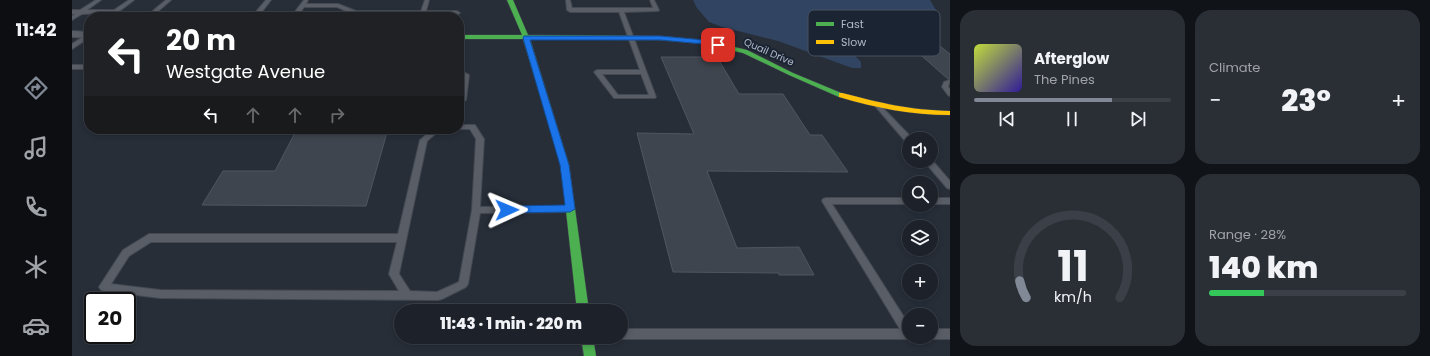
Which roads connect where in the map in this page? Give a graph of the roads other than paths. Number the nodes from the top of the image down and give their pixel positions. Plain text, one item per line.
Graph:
1 (98, 0) edge
2 (132, 0) edge
3 (169, 0) edge
4 (270, 0) edge
5 (306, 0) edge
6 (341, 0) edge
7 (426, 0) edge
8 (510, 0) edge
9 (568, 0) edge
10 (652, 0) edge
11 (303, 5) junction
12 (338, 6) junction
13 (622, 10) junction
14 (72, 12) edge
15 (80, 12) junction
16 (155, 12) edge
17 (260, 12) edge
18 (298, 12) edge
19 (353, 12) edge
20 (423, 12) edge
21 (72, 18) edge
22 (72, 34) edge
23 (84, 34) edge
24 (464, 37) edge
25 (84, 38) edge
26 (526, 38) junction
27 (631, 38) junction
28 (72, 47) edge
29 (72, 67) edge
30 (84, 67) edge
31 (644, 72) junction
32 (464, 74) edge
33 (950, 82) edge
34 (464, 92) edge
35 (950, 94) edge
36 (878, 106) junction
37 (950, 113) edge
38 (464, 127) edge
39 (902, 132) edge
40 (431, 134) edge
41 (934, 168) edge
42 (950, 186) edge
43 (902, 201) edge
44 (938, 201) edge
45 (950, 201) edge
46 (570, 209) junction
47 (476, 210) junction
48 (402, 238) junction
49 (407, 296) junction
50 (583, 304) edge
51 (902, 323) edge
52 (628, 334) edge
53 (902, 334) edge
54 (938, 334) edge
55 (950, 334) edge
56 (588, 344) edge
57 (590, 356) edge

1 - 15 lane
2 - 15 lane
3 - 16 lane
4 - 17 lane
5 - 11 lane
6 - 12 lane
7 - 20 lane
8 - 26 street
9 - 13 lane
10 - 13 lane
11 - 12 lane
11 - 18 lane
12 - 19 lane
13 - 27 lane
14 - 15 lane
15 - 21 lane
22 - 23 street
24 - 26 street, Quail Drive
25 - 28 lane
26 - 27 street, Quail Drive
26 - 46 street
27 - 31 lane
27 - 36 street, Quail Drive
29 - 30 lane
31 - 31 lane
32 - 34 lane
33 - 35 lane
36 - 37 street, Quail Drive
36 - 39 lane
38 - 47 lane
40 - 48 lane
41 - 42 lane
43 - 51 lane
44 - 45 lane
46 - 47 lane
46 - 50 street
47 - 49 lane
48 - 49 lane
48 - 49 lane
52 - 53 lane
54 - 55 lane
56 - 57 street

